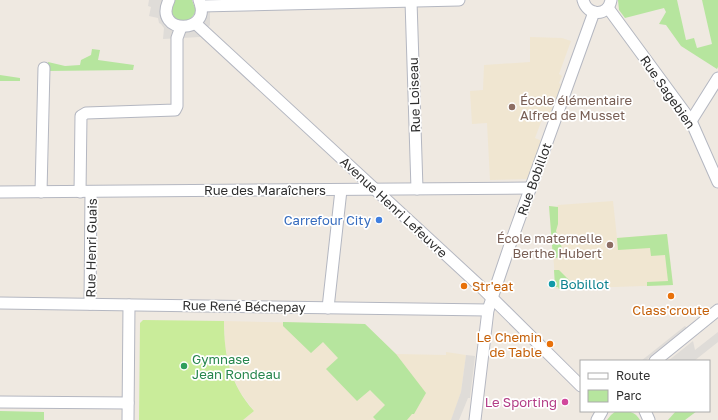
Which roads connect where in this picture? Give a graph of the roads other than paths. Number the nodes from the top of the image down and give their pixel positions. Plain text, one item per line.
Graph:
1 (169, 0) edge
2 (459, 0) edge
3 (583, 0) edge
4 (411, 1) junction
5 (203, 4) edge
6 (610, 4) edge
7 (594, 12) junction
8 (195, 23) junction
9 (181, 27) junction
10 (44, 68) dead end
11 (718, 78) edge
12 (692, 121) junction
13 (718, 182) edge
14 (531, 188) junction
15 (416, 189) junction
16 (341, 190) junction
17 (375, 190) junction
18 (0, 192) edge
19 (41, 192) junction
20 (86, 192) junction
21 (492, 298) junction
22 (0, 303) edge
23 (90, 304) junction
24 (129, 305) junction
25 (328, 308) junction
26 (488, 310) junction
27 (718, 310) edge
28 (656, 360) edge
29 (580, 385) edge
30 (0, 402) edge
31 (128, 403) junction
32 (128, 420) edge
33 (475, 420) edge

1 - 9 street
2 - 4 street
3 - 7 street
4 - 5 street
4 - 15 street, Rue Loiseau
5 - 8 street
6 - 7 street
6 - 12 street, Rue Sagebien
7 - 14 street, Rue Bobillot
8 - 9 street
8 - 17 street, Avenue Henri Lefeuvre
9 - 20 street, Rue Henri Guais
10 - 19 street
11 - 12 street
12 - 13 street, Rue Sagebien
14 - 15 street, Rue des Maraîchers
14 - 21 street, Rue Bobillot
15 - 17 street, Rue des Maraîchers
16 - 17 street, Rue des Maraîchers
16 - 20 street, Rue des Maraîchers
16 - 25 street
17 - 21 street, Avenue Henri Lefeuvre
18 - 19 street, Rue des Maraîchers
19 - 20 street, Rue des Maraîchers
20 - 23 street, Rue Henri Guais
21 - 26 street, Rue Bobillot
21 - 29 street, Avenue Henri Lefeuvre
22 - 23 street, Rue René Béchepay
23 - 24 street, Rue René Béchepay
24 - 25 street, Rue René Béchepay
24 - 31 street
25 - 26 street, Rue René Béchepay
26 - 33 street, Rue Bobillot
27 - 28 street
30 - 31 street
31 - 32 street

